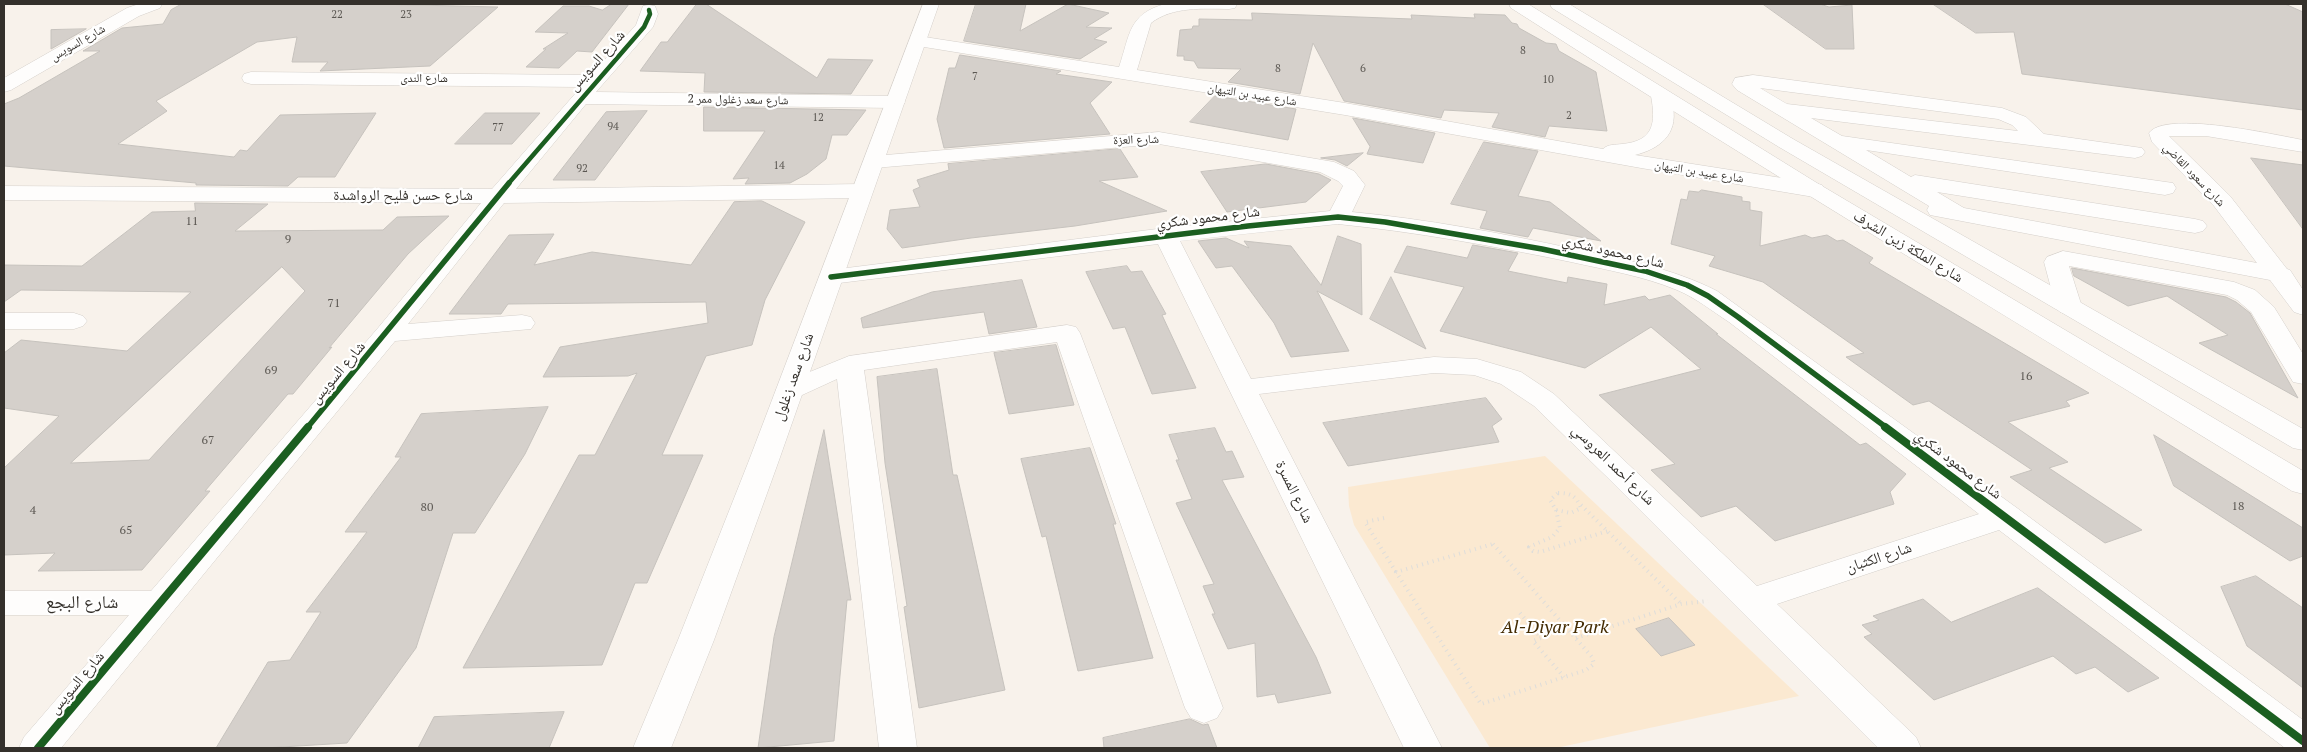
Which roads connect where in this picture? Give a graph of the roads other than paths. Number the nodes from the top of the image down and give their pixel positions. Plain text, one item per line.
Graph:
1 (154, 4) edge
2 (931, 4) edge
3 (1229, 4) edge
4 (1517, 4) edge
5 (1558, 4) edge
6 (649, 7) edge
7 (918, 41) junction
8 (1126, 75) junction
9 (251, 78) dead end
10 (4, 86) edge
11 (588, 89) junction
12 (1661, 96) junction
13 (896, 102) junction
14 (1777, 108) junction
15 (2036, 138) junction
16 (1831, 139) junction
17 (2303, 146) edge
18 (1584, 152) junction
19 (874, 162) junction
20 (1899, 180) junction
21 (2165, 188) junction
22 (1814, 190) junction
23 (862, 191) junction
24 (4, 193) edge
25 (498, 196) junction
26 (1880, 198) junction
27 (1956, 213) junction
28 (1338, 217) junction
29 (2195, 226) junction
30 (1165, 236) junction
31 (2226, 265) junction
32 (2281, 275) junction
33 (831, 277) junction
34 (2069, 307) junction
35 (2303, 307) edge
36 (4, 321) edge
37 (74, 321) dead end
38 (522, 323) dead end
39 (387, 334) junction
40 (849, 364) junction
41 (2303, 376) edge
42 (1244, 388) junction
43 (790, 390) junction
44 (2303, 441) edge
45 (2303, 484) edge
46 (2006, 516) junction
47 (1750, 598) junction
48 (4, 603) edge
49 (160, 603) junction
50 (1204, 708) dead end
51 (2303, 741) edge
52 (38, 748) edge
53 (652, 748) edge
54 (898, 748) edge
55 (1423, 748) edge
56 (1902, 748) edge

1 - 10 street, شارع السويس
2 - 7 street, شارع سعد زغلول
3 - 8 street
4 - 12 street, شارع الملكة زين الشرف
5 - 26 street, شارع الملكة زين الشرف
6 - 11 street, شارع السويس
7 - 8 street, شارع عبيد بن التيهان
7 - 13 street, شارع سعد زغلول
8 - 18 street, شارع عبيد بن التيهان
9 - 11 street, شارع الندى
11 - 13 street, شارع سعد زغلول ممر 2
11 - 25 street, شارع السويس
12 - 18 street, شارع عبيد بن التيهان
12 - 22 street, شارع الملكة زين الشرف
13 - 19 street, شارع سعد زغلول
14 - 15 street
14 - 15 street
14 - 16 street
15 - 21 street
16 - 20 street
16 - 21 street
17 - 32 street, شارع سعود القاضي
18 - 22 street, شارع عبيد بن التيهان
19 - 23 street, شارع سعد زغلول
19 - 28 street, شارع العزة
20 - 27 street
20 - 29 street
21 - 29 street
22 - 45 street, شارع الملكة زين الشرف
23 - 25 street, شارع حسن فليح الرواشدة
23 - 33 street, شارع سعد زغلول
24 - 25 street, شارع حسن فليح الرواشدة
25 - 39 street, شارع السويس
26 - 27 street
26 - 34 street, شارع الملكة زين الشرف
27 - 31 street
28 - 30 street, شارع محمود شكري
28 - 46 street, شارع محمود شكري
29 - 31 street
30 - 33 street, شارع محمود شكري
30 - 42 street, شارع المسرة
31 - 32 street
32 - 35 street, شارع سعود القاضي
33 - 43 street, شارع سعد زغلول
34 - 41 street
34 - 44 street, شارع الملكة زين الشرف
36 - 37 street
38 - 39 street
39 - 49 street, شارع السويس
40 - 43 street
40 - 50 street
40 - 54 street
42 - 47 street, شارع أحمد العروسي
42 - 55 street, شارع المسرة
43 - 53 street, شارع سعد زغلول
46 - 47 street, شارع الكثبان
46 - 51 street, شارع محمود شكري
47 - 56 street, شارع أحمد العروسي
48 - 49 street, شارع البجع
49 - 52 street, شارع السويس

